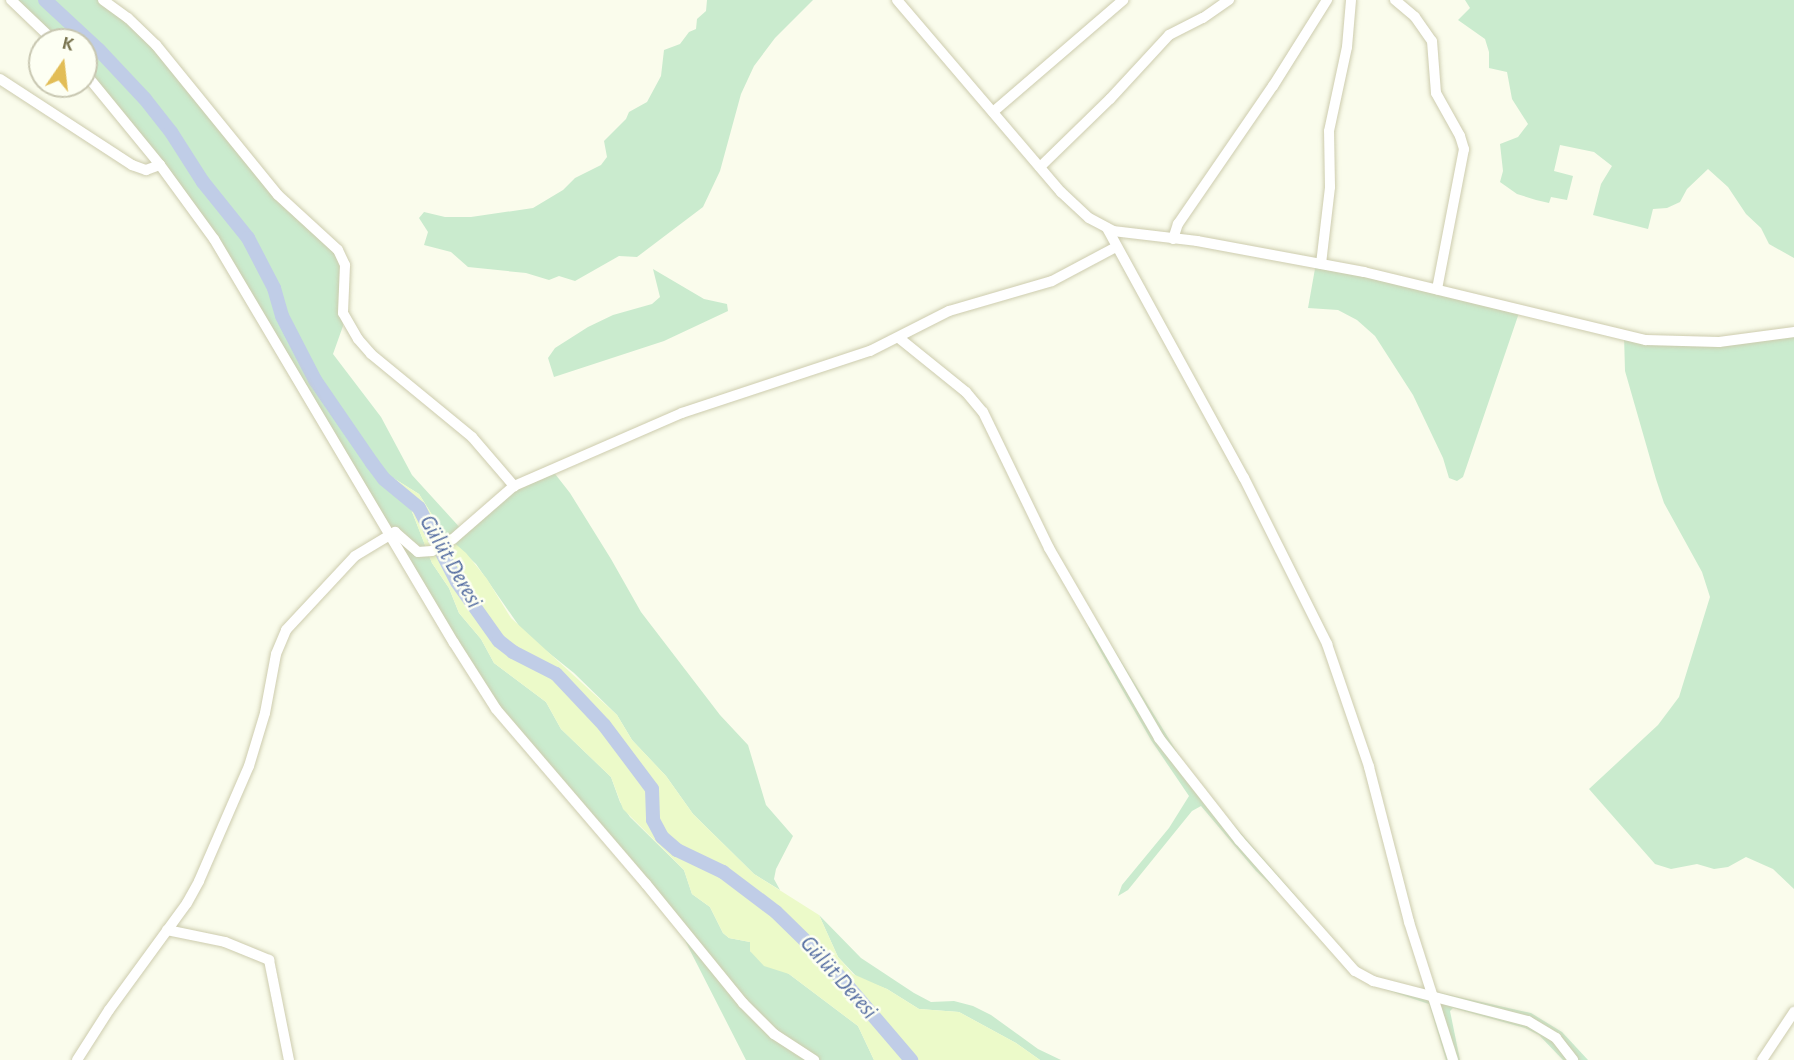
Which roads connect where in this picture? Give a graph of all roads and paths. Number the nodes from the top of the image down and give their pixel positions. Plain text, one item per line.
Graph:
1 (11, 0) edge
2 (103, 0) edge
3 (897, 0) edge
4 (1123, 0) edge
5 (1229, 0) edge
6 (1326, 0) edge
7 (1351, 0) edge
8 (1395, 0) edge
9 (40, 28) edge
10 (0, 79) edge
11 (98, 89) edge
12 (993, 112) junction
13 (160, 165) junction
14 (1040, 167) junction
15 (1107, 228) junction
16 (1173, 239) junction
17 (1116, 247) junction
18 (1321, 264) junction
19 (1437, 289) junction
20 (1794, 332) edge
21 (899, 338) junction
22 (514, 486) junction
23 (391, 534) junction
24 (167, 930) junction
25 (1434, 996) junction
26 (1794, 1012) edge
27 (77, 1060) edge
28 (289, 1060) edge
29 (814, 1060) edge
30 (1453, 1060) edge
31 (1573, 1060) edge
32 (1762, 1060) edge

1 - 9 street
2 - 22 street
3 - 12 street
4 - 12 street
5 - 14 street
6 - 16 street
7 - 18 street
8 - 19 street
10 - 13 street
11 - 13 street
12 - 14 street
13 - 23 street
14 - 15 street
15 - 16 street
15 - 17 street
16 - 18 street
17 - 21 street
17 - 25 street
18 - 19 street
19 - 20 street
21 - 22 street
21 - 25 street
22 - 23 street
23 - 24 street
23 - 29 street
24 - 27 street
24 - 28 street
25 - 30 street
25 - 31 street
26 - 32 street

